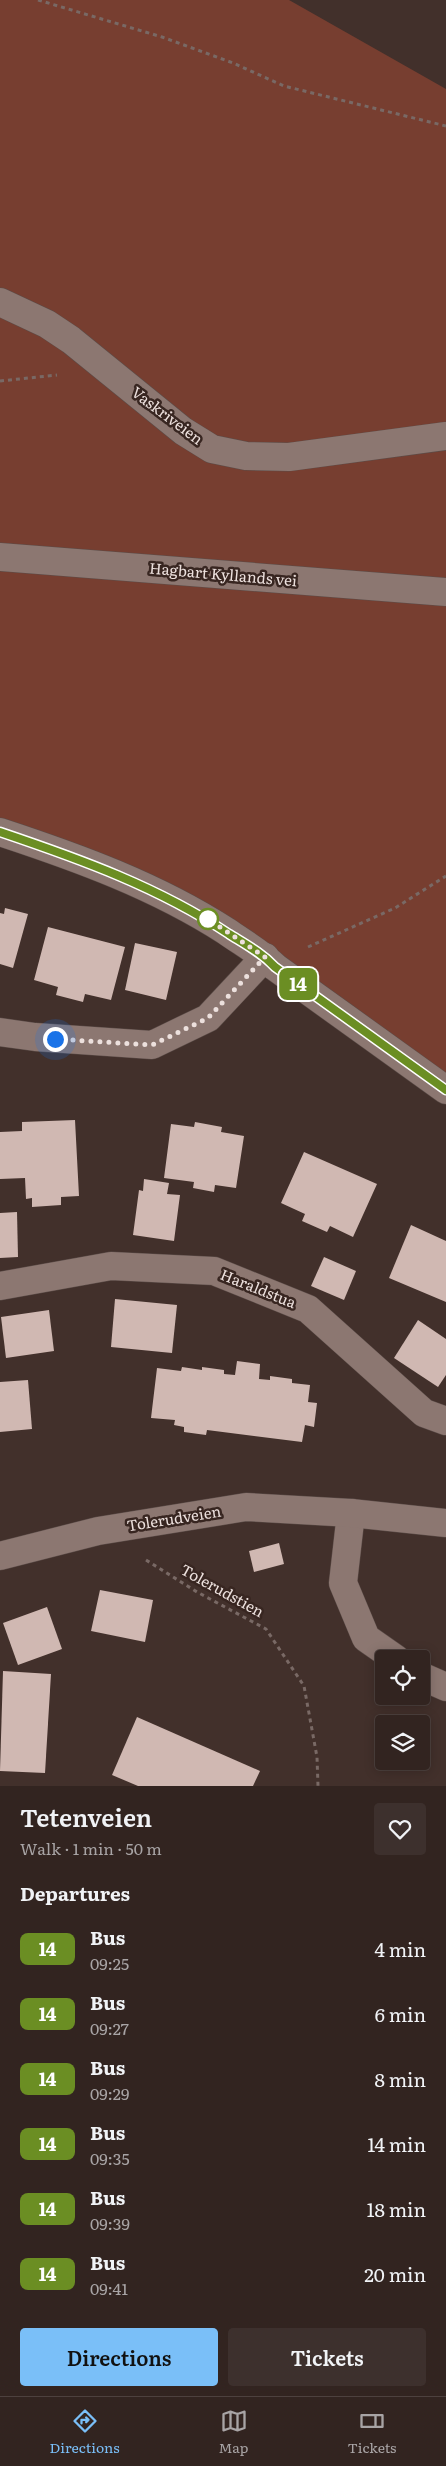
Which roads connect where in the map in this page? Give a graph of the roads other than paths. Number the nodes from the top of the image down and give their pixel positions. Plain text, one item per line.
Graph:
1 (0, 302) edge
2 (446, 436) edge
3 (0, 557) edge
4 (446, 592) edge
5 (0, 832) edge
6 (270, 962) junction
7 (0, 1032) edge
8 (446, 1090) edge
9 (0, 1286) edge
10 (446, 1421) edge
11 (351, 1513) junction
12 (446, 1523) edge
13 (0, 1556) edge
14 (383, 1650) edge
15 (430, 1680) edge
16 (446, 1686) edge

1 - 2 street, Vaskriveien
3 - 4 street, Hagbart Kyllands vei
5 - 6 street
6 - 7 street
6 - 8 street
9 - 10 street, Haraldstua
11 - 12 street, Tolerudveien
11 - 13 street, Tolerudveien
11 - 14 street
15 - 16 street

